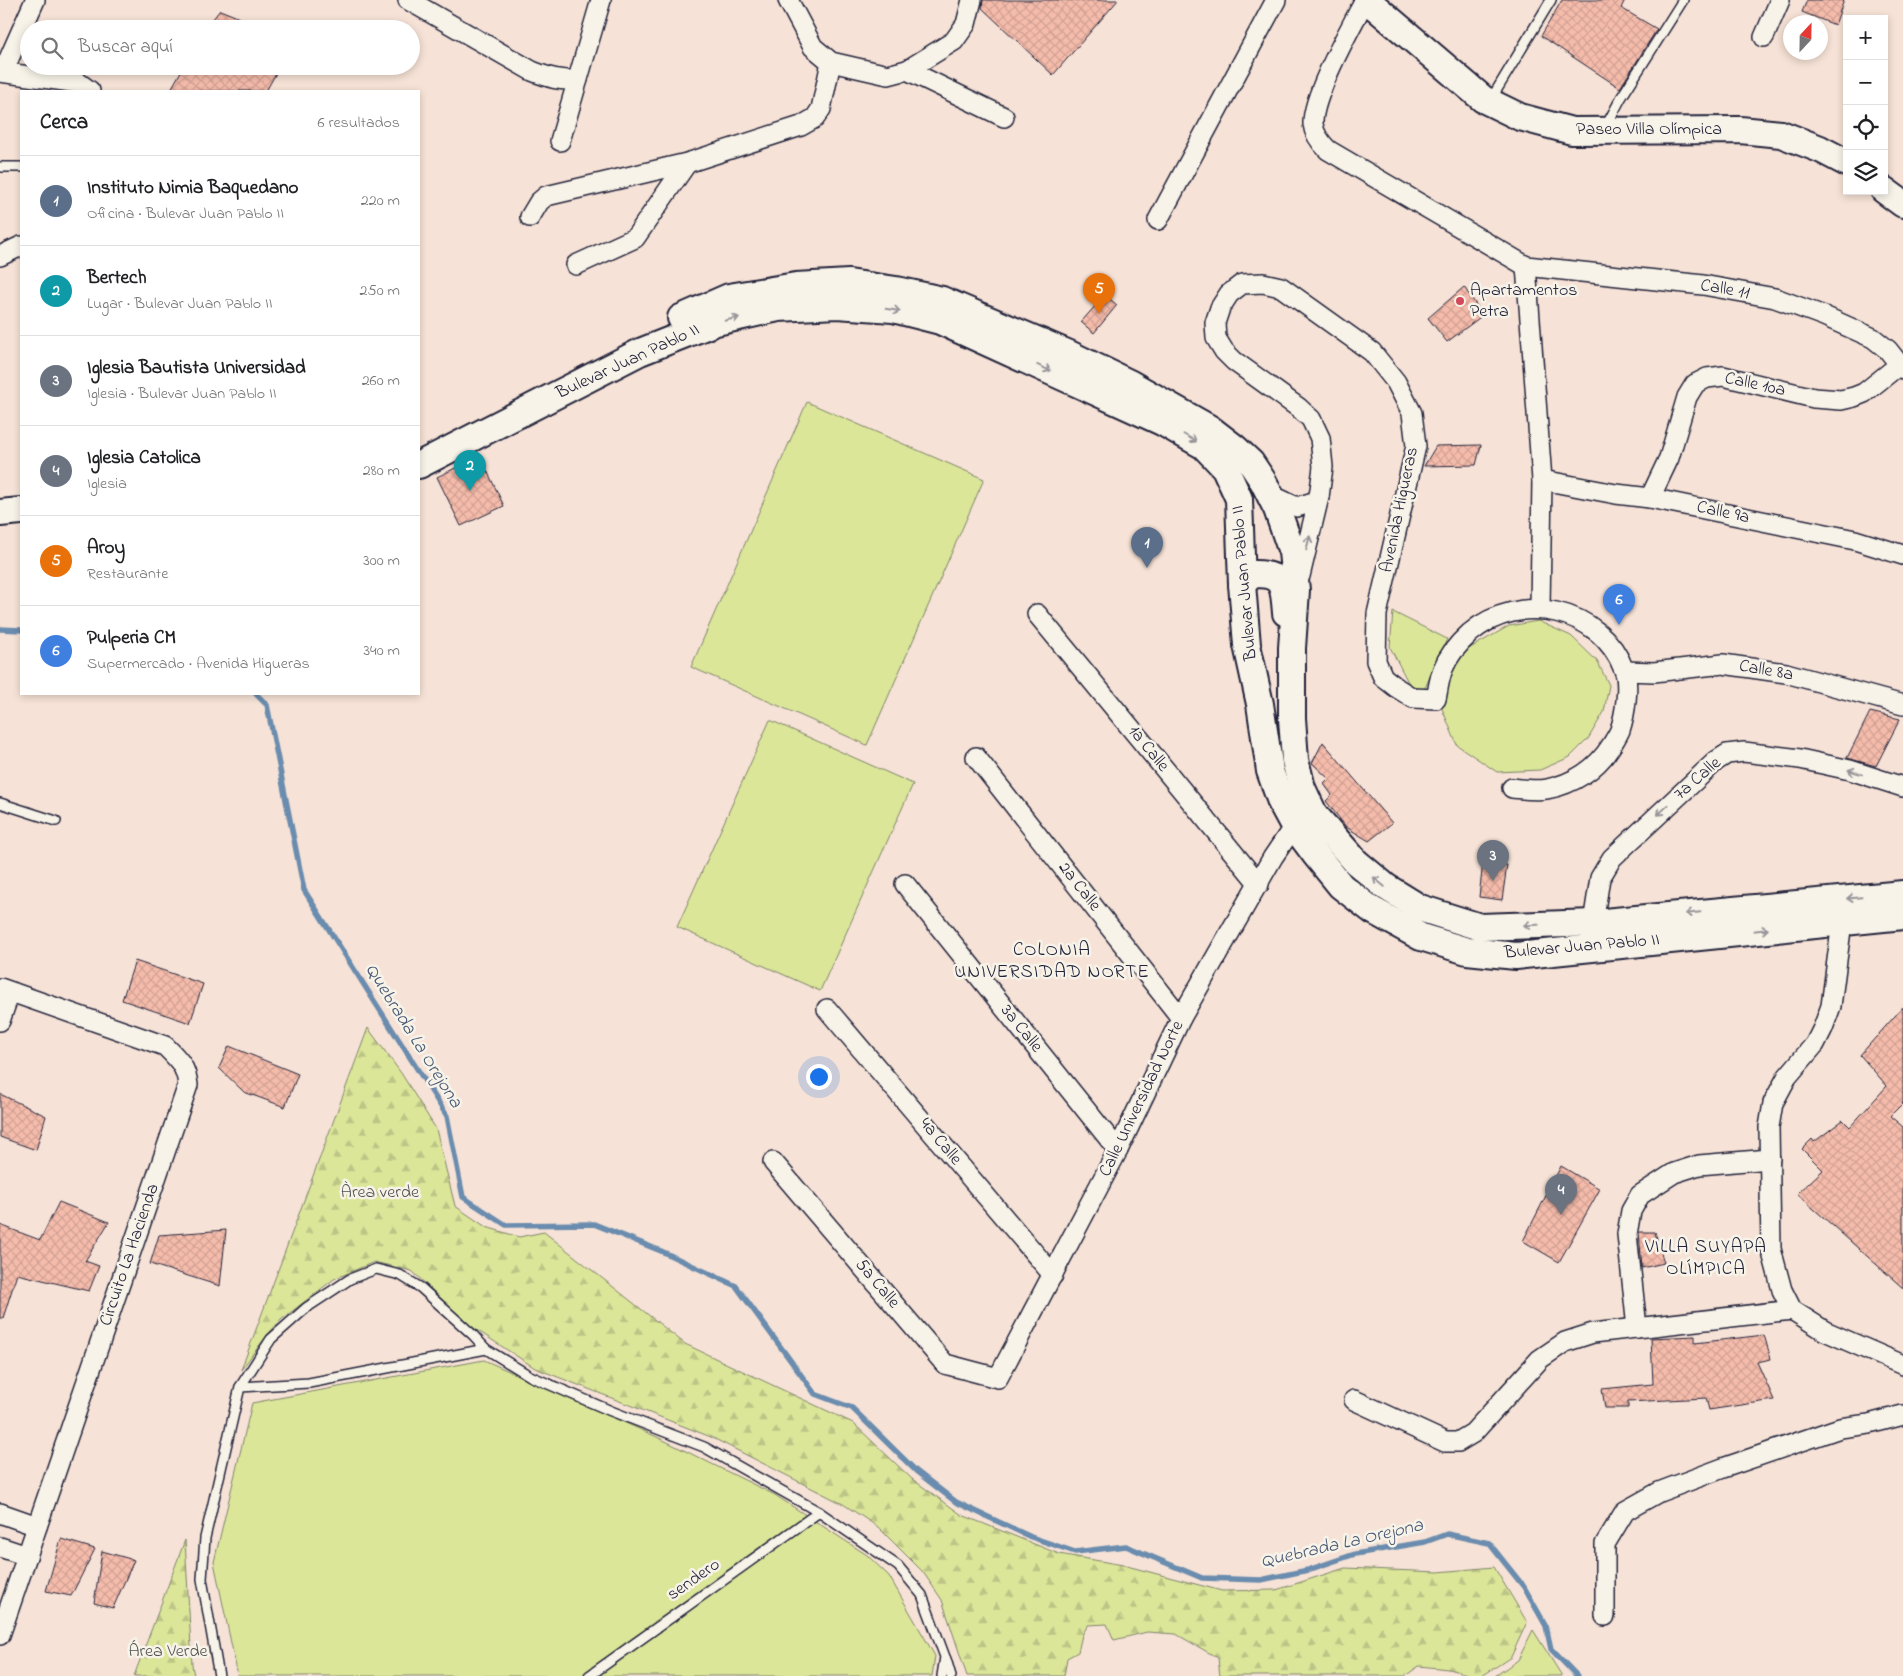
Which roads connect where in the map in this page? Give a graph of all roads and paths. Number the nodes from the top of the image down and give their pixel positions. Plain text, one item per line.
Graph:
1 (35, 0) edge
2 (408, 0) edge
3 (602, 0) edge
4 (788, 0) edge
5 (972, 0) edge
6 (1276, 0) edge
7 (1366, 0) edge
8 (1550, 0) edge
9 (1683, 0) edge
10 (1780, 0) edge
11 (26, 20) edge
12 (20, 33) edge
13 (1764, 37) dead end
14 (831, 62) junction
15 (907, 70) junction
16 (2, 72) edge
17 (20, 75) edge
18 (23, 75) edge
19 (578, 79) junction
20 (89, 90) edge
21 (1489, 102) junction
22 (1004, 117) dead end
23 (1603, 131) junction
24 (560, 141) dead end
25 (1843, 161) edge
26 (687, 163) junction
27 (0, 167) edge
28 (20, 167) edge
29 (1888, 193) edge
30 (1903, 204) edge
31 (530, 217) dead end
32 (1158, 220) dead end
33 (0, 242) edge
34 (20, 244) edge
35 (20, 245) edge
36 (0, 256) edge
37 (576, 265) dead end
38 (1526, 266) junction
39 (1901, 367) edge
40 (420, 445) edge
41 (420, 464) edge
42 (1542, 480) junction
43 (1269, 494) junction
44 (1319, 497) junction
45 (1650, 498) junction
46 (20, 511) edge
47 (0, 513) edge
48 (20, 529) edge
49 (0, 531) edge
50 (1903, 555) edge
51 (1242, 584) junction
52 (1296, 590) junction
53 (1540, 608) junction
54 (1037, 614) dead end
55 (1293, 637) junction
56 (1247, 645) junction
57 (1625, 671) junction
58 (1903, 705) edge
59 (976, 757) dead end
60 (1902, 787) edge
61 (1512, 788) dead end
62 (0, 803) edge
63 (56, 821) dead end
64 (1294, 826) junction
65 (905, 884) dead end
66 (1259, 884) junction
67 (1903, 894) edge
68 (1903, 916) edge
69 (1842, 922) junction
70 (1593, 923) junction
71 (5, 990) edge
72 (826, 1009) dead end
73 (1181, 1018) junction
74 (0, 1020) edge
75 (1118, 1150) junction
76 (1770, 1159) junction
77 (773, 1162) dead end
78 (1053, 1275) junction
79 (1792, 1310) junction
80 (1638, 1328) junction
81 (486, 1349) junction
82 (1903, 1365) edge
83 (998, 1378) joint
84 (240, 1387) junction
85 (1354, 1400) dead end
86 (1903, 1415) edge
87 (819, 1512) junction
88 (0, 1513) edge
89 (37, 1526) junction
90 (0, 1547) edge
91 (27, 1556) junction
92 (1604, 1616) dead end
93 (0, 1634) edge
94 (945, 1657) junction
95 (220, 1676) edge
96 (589, 1676) edge
97 (942, 1676) edge
98 (951, 1676) edge

1 - 11 street
2 - 19 street
3 - 19 street
4 - 14 street
5 - 15 street
6 - 32 street
7 - 21 main road, Paseo Villa Olímpica
7 - 38 street
8 - 21 lane
9 - 23 lane
10 - 13 street
12 - 16 street
14 - 15 street
14 - 26 street
15 - 22 street
16 - 17 street
18 - 20 street
19 - 24 street
21 - 23 main road, Paseo Villa Olímpica
23 - 25 main road, Paseo Villa Olímpica
26 - 31 street
26 - 37 street
27 - 28 lane
29 - 30 main road
33 - 34 street
35 - 36 street
38 - 39 street, Calle 11
38 - 42 street
39 - 45 street, Calle 10a
40 - 43 main road, Bulevar Juan Pablo II
41 -> 51 main road, Bulevar Juan Pablo II
42 - 45 street, Calle 9a
42 - 53 street
43 - 44 street
43 - 52 main road, Bulevar Juan Pablo II
52 -> 44 street, Avenida Higueras
44 - 53 street, Avenida Higueras
45 - 50 street, Calle 9a
46 - 47 main road
48 - 49 main road
51 - 55 main road
51 - 56 main road, Bulevar Juan Pablo II
52 - 55 main road, Bulevar Juan Pablo II
53 - 57 street, Avenida Higueras
54 - 66 street, 1a Calle
55 - 56 main road
70 -> 55 main road, Bulevar Juan Pablo II
56 - 64 main road, Bulevar Juan Pablo II
57 - 58 street, Calle 8a
57 - 61 street, Avenida Higueras
59 - 73 street, 2a Calle
60 -> 70 street, 7a Calle
62 - 63 lane
64 - 66 street, Calle Universidad Norte
64 -> 69 main road, Bulevar Juan Pablo II
65 - 75 street, 3a Calle
66 - 73 street, Calle Universidad Norte
67 -> 70 main road, Bulevar Juan Pablo II
68 - 69 main road, Bulevar Juan Pablo II
69 - 76 street
71 - 74 street
71 - 89 street, Circuito La Hacienda
72 - 78 street, 4a Calle
73 - 75 street, Calle Universidad Norte
75 - 78 street, Calle Universidad Norte
76 - 79 street
76 - 80 street
77 - 83 street, 5a Calle
78 - 83 street, Calle Universidad Norte
79 - 80 street
79 - 82 street
80 - 85 street
81 - 84 lane
81 - 84 lane
81 - 87 lane
84 - 95 lane
86 - 92 street
87 - 94 lane
87 - 96 lane, sendero
88 - 89 street
89 - 91 street, Circuito La Hacienda
90 - 91 street
91 - 93 street, Circuito La Hacienda
94 - 97 lane
94 - 98 lane

